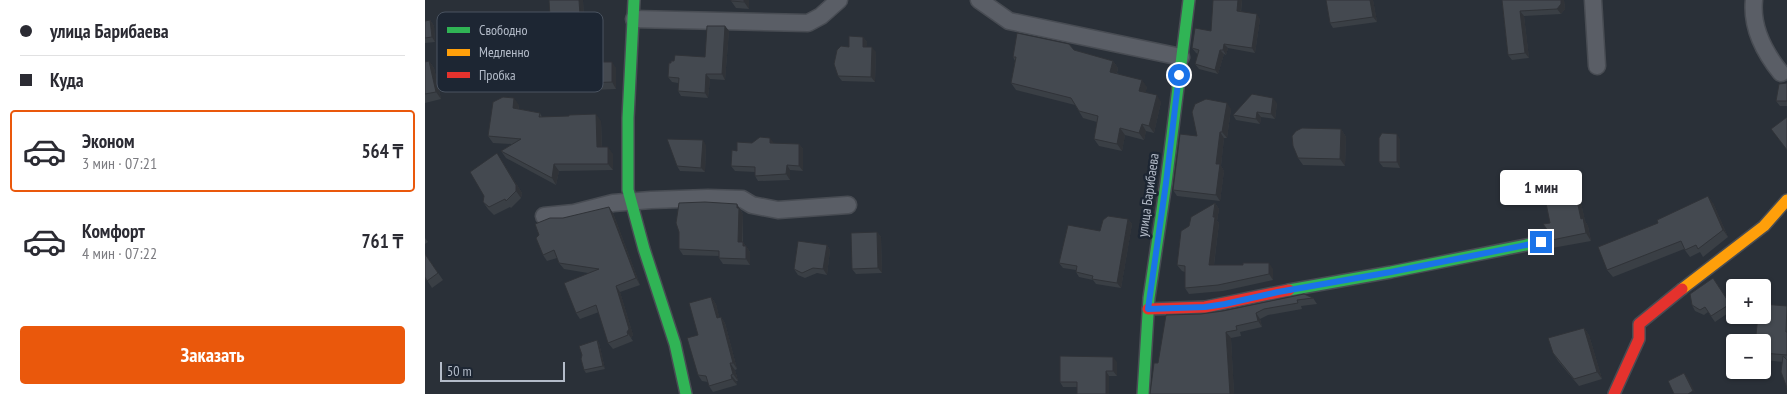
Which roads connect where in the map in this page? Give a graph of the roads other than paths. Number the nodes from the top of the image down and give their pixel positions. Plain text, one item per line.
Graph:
1 (634, 0) edge
2 (839, 0) edge
3 (979, 0) edge
4 (1189, 0) edge
5 (1593, 0) edge
6 (1754, 0) edge
7 (633, 19) junction
8 (1181, 57) junction
9 (1597, 66) dead end
10 (1781, 73) dead end
11 (1787, 200) edge
12 (631, 202) junction
13 (848, 205) dead end
14 (544, 216) dead end
15 (1541, 242) dead end
16 (1148, 309) junction
17 (686, 394) edge
18 (1143, 394) edge
19 (1614, 394) edge

1 - 7 street
2 - 7 street
3 - 8 street
4 - 8 street, улица Барибаева
5 - 9 street
6 - 10 street
7 - 12 street
8 - 16 street, улица Барибаева
11 - 19 street
12 - 13 street
12 - 14 street
12 - 17 street
15 - 16 street
16 - 18 street, улица Барибаева

